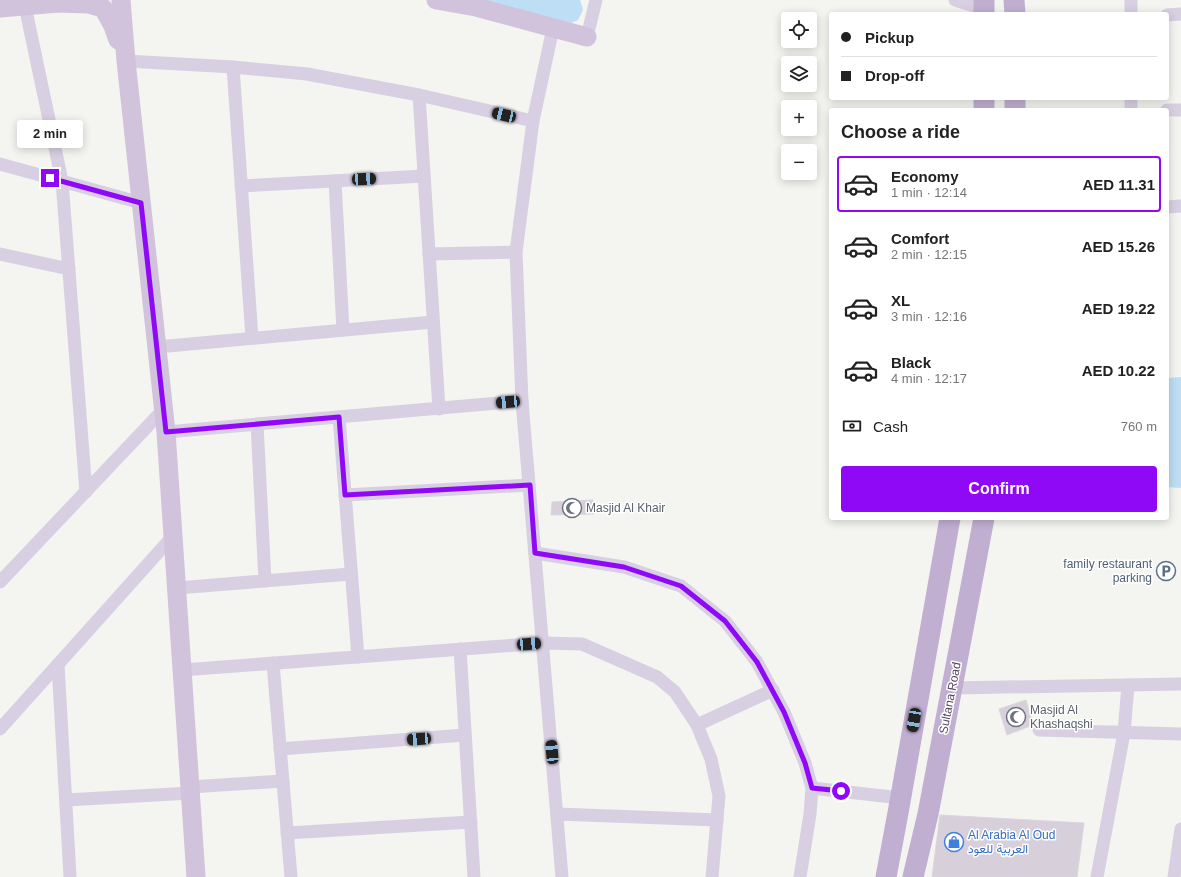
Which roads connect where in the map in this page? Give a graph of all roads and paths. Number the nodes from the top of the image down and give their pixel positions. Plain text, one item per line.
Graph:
1 (121, 0) edge
2 (436, 0) edge
3 (596, 0) edge
4 (955, 0) edge
5 (1014, 0) edge
6 (1131, 0) edge
7 (63, 2) edge
8 (25, 6) junction
9 (0, 8) edge
10 (984, 8) edge
11 (1014, 12) edge
12 (1131, 12) edge
13 (1181, 14) edge
14 (1169, 15) edge
15 (553, 28) junction
16 (587, 37) joint
17 (126, 61) junction
18 (233, 67) junction
19 (419, 96) junction
20 (1169, 110) edge
21 (1181, 110) edge
22 (533, 121) junction
23 (0, 164) edge
24 (424, 176) junction
25 (62, 181) junction
26 (335, 181) junction
27 (241, 186) junction
28 (141, 203) junction
29 (1181, 206) edge
30 (1169, 207) edge
31 (516, 252) junction
32 (0, 254) edge
33 (429, 254) junction
34 (69, 269) junction
35 (433, 322) junction
36 (343, 330) junction
37 (252, 338) junction
38 (157, 347) junction
39 (522, 401) junction
40 (439, 408) junction
41 (163, 410) junction
42 (339, 417) junction
43 (257, 424) junction
44 (166, 432) junction
45 (530, 485) junction
46 (86, 492) junction
47 (345, 495) junction
48 (950, 520) edge
49 (984, 520) edge
50 (173, 536) junction
51 (535, 553) junction
52 (351, 574) junction
53 (265, 581) junction
54 (0, 582) edge
55 (177, 588) junction
56 (543, 643) junction
57 (460, 649) junction
58 (358, 657) junction
59 (274, 663) junction
60 (58, 664) junction
61 (182, 670) junction
62 (1181, 684) edge
63 (1128, 685) junction
64 (952, 688) junction
65 (772, 690) junction
66 (697, 725) junction
67 (0, 729) edge
68 (1039, 730) dead end
69 (1124, 733) junction
70 (1181, 734) edge
71 (465, 735) junction
72 (280, 749) junction
73 (283, 780) junction
74 (812, 788) junction
75 (190, 790) junction
76 (901, 798) junction
77 (66, 800) junction
78 (557, 814) junction
79 (716, 820) junction
80 (471, 822) junction
81 (1181, 829) edge
82 (287, 833) junction
83 (70, 877) edge
84 (196, 877) edge
85 (291, 877) edge
86 (474, 877) edge
87 (562, 877) edge
88 (712, 877) edge
89 (800, 877) edge
90 (886, 877) edge
91 (913, 877) edge
92 (1097, 877) edge
93 (1174, 877) edge

1 - 17 street
2 - 15 street
3 - 16 street
4 - 10 street
5 - 11 main road
6 - 12 street
7 - 8 street
7 - 17 street
8 - 9 street
8 - 25 street
13 - 14 street
15 - 16 street
15 - 22 street
17 - 18 street
17 - 28 street
18 - 19 street
18 - 27 street
19 - 22 street
19 - 24 street
20 - 21 street
22 - 31 street
23 - 25 street
24 - 26 street
24 - 33 street
25 - 28 street
25 - 34 street
26 - 27 street
26 - 36 street
27 - 37 street
28 - 38 street
29 - 30 street
31 - 33 street
31 - 39 street
32 - 34 street
33 - 35 street
34 - 46 street
35 - 36 street
35 - 40 street
36 - 37 street
37 - 38 street
38 - 41 street
39 - 40 street
39 - 45 street
40 - 42 street
41 - 44 street
41 - 46 street
42 - 43 street
42 - 47 street
43 - 44 street
43 - 53 street
44 - 50 street
45 - 47 street
45 - 51 street
46 - 54 street
47 - 52 street
48 - 76 main road
49 - 64 main road, Sultana Road
50 - 55 street
50 - 60 street
51 - 56 street
51 - 65 street
52 - 53 street
52 - 58 street
53 - 55 street
55 - 61 street
56 - 57 street
56 - 66 street
56 - 78 street
57 - 58 street
57 - 71 street
58 - 59 street
59 - 61 street
59 - 72 street
60 - 67 street
60 - 77 street
61 - 75 street
62 - 63 street
63 - 64 street
63 - 69 street
64 - 91 main road, Sultana Road
65 - 66 street
65 - 74 street
66 - 79 street
68 - 69 street
69 - 70 street
69 - 92 street
71 - 72 street
71 - 80 street
72 - 73 street
73 - 75 street
73 - 82 street
74 - 76 street
74 - 89 street
75 - 77 street
75 - 84 street
76 - 90 main road
77 - 83 street
78 - 79 street
78 - 87 street
79 - 88 street
80 - 82 street
80 - 86 street
81 - 93 street
82 - 85 street

